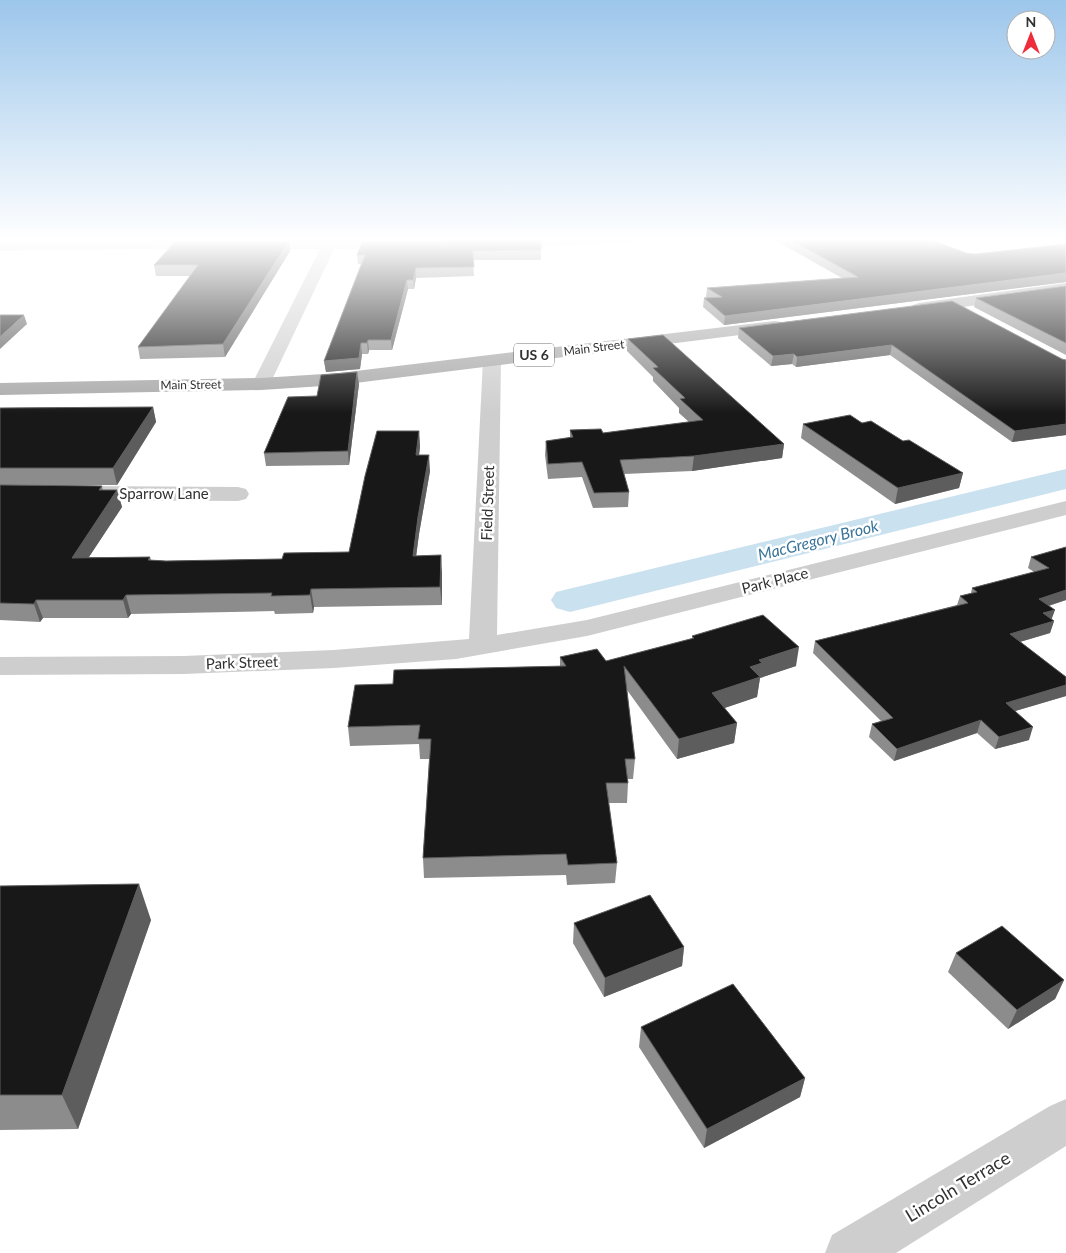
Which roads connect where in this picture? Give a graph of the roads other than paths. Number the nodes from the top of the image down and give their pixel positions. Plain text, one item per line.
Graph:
1 (304, 296) edge
2 (1002, 296) edge
3 (952, 303) junction
4 (903, 310) edge
5 (978, 317) edge
6 (796, 324) edge
7 (492, 360) junction
8 (261, 384) junction
9 (0, 389) edge
10 (60, 493) edge
11 (238, 494) dead end
12 (1066, 508) edge
13 (483, 646) junction
14 (0, 666) edge
15 (1066, 1121) edge
16 (850, 1253) edge

1 - 8 street
2 - 3 main road
3 - 4 main road
3 - 5 street
6 - 7 main road, Main Street / US 6
7 - 8 main road, Main Street / US 6
7 - 13 street, Field Street
8 - 9 main road, Main Street / US 6
10 - 11 street, Sparrow Lane
12 - 13 street, Park Place
13 - 14 street, Park Street
15 - 16 street, Lincoln Terrace

